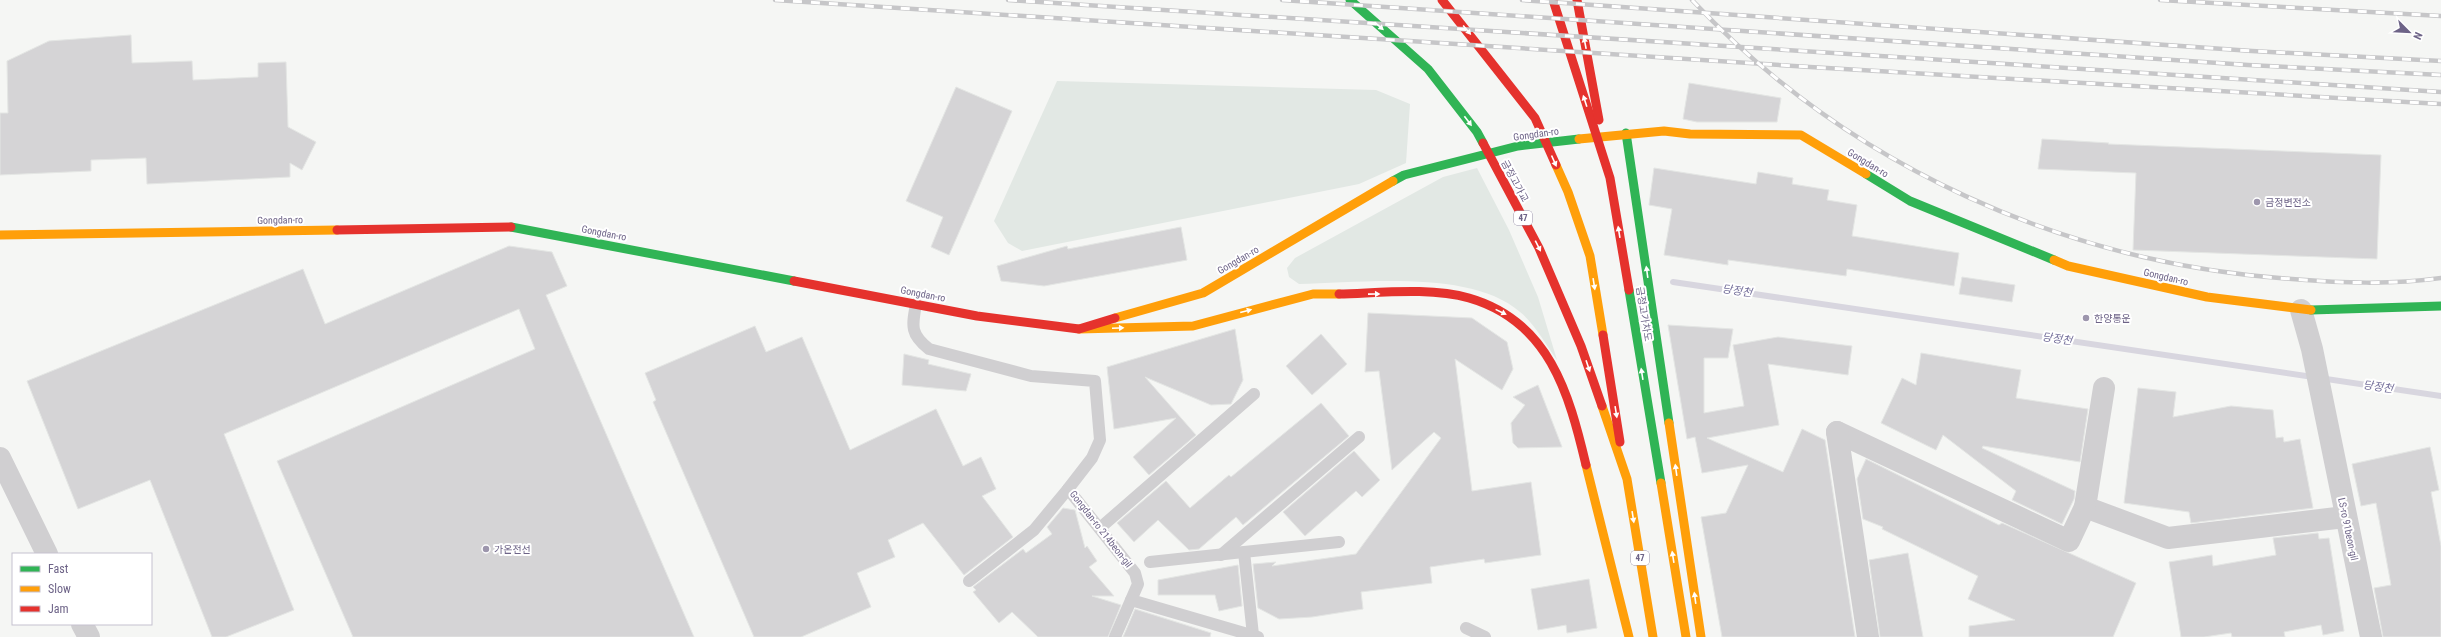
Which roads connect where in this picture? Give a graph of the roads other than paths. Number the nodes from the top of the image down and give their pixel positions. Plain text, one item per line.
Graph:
1 (1350, 0) edge
2 (1442, 0) edge
3 (1553, 0) edge
4 (1577, 0) edge
5 (1626, 133) junction
6 (1610, 178) junction
7 (0, 235) edge
8 (916, 304) junction
9 (2441, 306) edge
10 (2301, 310) junction
11 (1079, 329) junction
12 (2104, 388) dead end
13 (1254, 394) dead end
14 (1359, 437) dead end
15 (0, 458) edge
16 (1626, 479) junction
17 (1068, 489) junction
18 (2085, 507) junction
19 (2345, 518) junction
20 (1100, 528) junction
21 (1339, 542) dead end
22 (1244, 552) junction
23 (48, 553) edge
24 (1221, 555) junction
25 (1150, 562) dead end
26 (969, 581) dead end
27 (1132, 600) junction
28 (83, 625) edge
29 (1466, 628) dead end
30 (1256, 636) edge
31 (89, 637) edge
32 (1115, 637) edge
33 (1485, 637) edge
34 (1628, 637) edge
35 (1652, 637) edge
36 (1686, 637) edge
37 (1701, 637) edge
38 (1868, 637) edge
39 (2371, 637) edge

1 -> 16 street, 금정고가교 / 47
2 -> 16 street
6 -> 3 street, 금정고가차도
6 -> 4 street
5 - 10 street, Gongdan-ro
5 - 11 street, Gongdan-ro
37 -> 5 street
36 -> 6 street, 금정고가차도
7 - 8 street, Gongdan-ro
8 - 11 street, Gongdan-ro
8 - 17 lane, Gongdan-ro 214beon-gil
9 - 10 street, Gongdan-ro
10 - 19 street, LS-ro 91beon-gil
11 -> 34 street
12 - 18 street
13 - 20 lane
14 - 24 lane
15 - 23 street
16 -> 35 street, 47
17 - 20 lane, Gongdan-ro 214beon-gil
17 - 26 lane
18 - 19 street
18 - 38 street
19 - 39 street, LS-ro 91beon-gil
20 - 27 lane, Gongdan-ro 214beon-gil
21 - 22 lane
22 - 24 lane
22 - 30 lane
24 - 25 lane
27 - 30 lane
27 - 32 lane, Gongdan-ro 214beon-gil
28 - 31 street
29 - 33 lane

